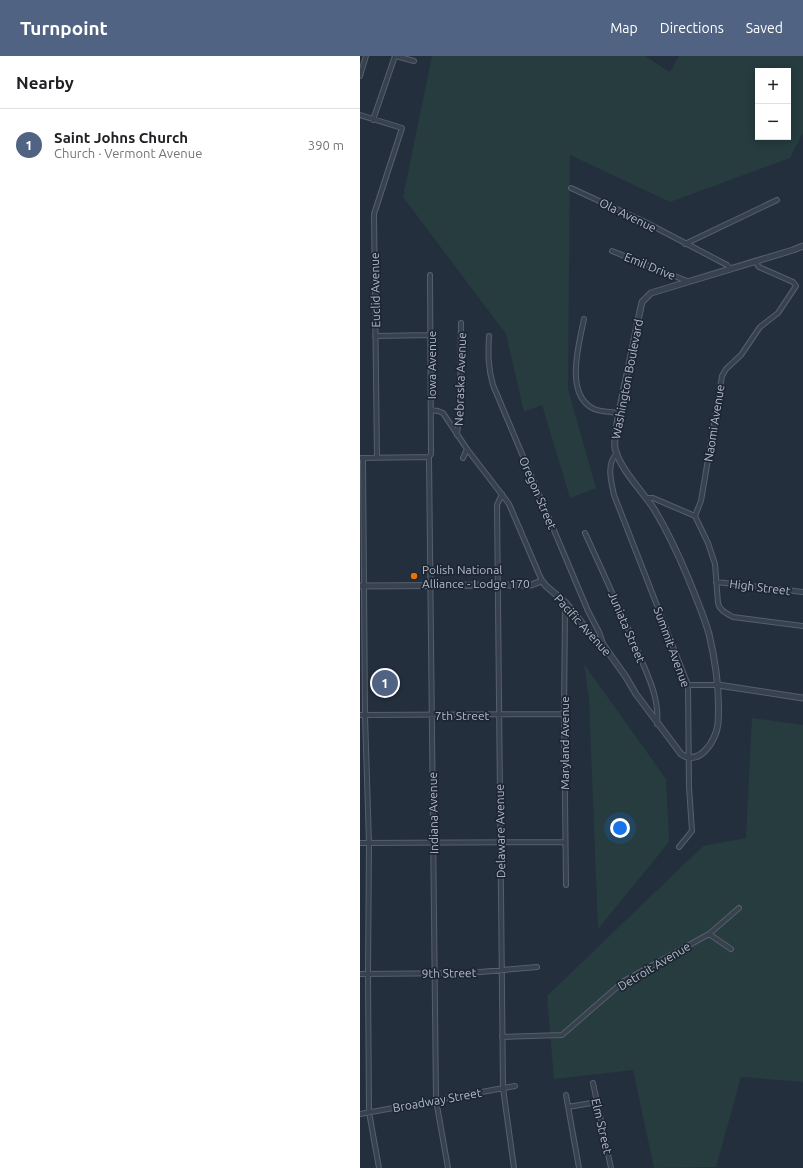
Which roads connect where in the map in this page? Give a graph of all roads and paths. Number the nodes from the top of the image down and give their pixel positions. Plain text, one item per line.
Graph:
1 (366, 56) edge
2 (396, 56) edge
3 (414, 61) dead end
4 (360, 76) edge
5 (360, 115) edge
6 (374, 120) junction
7 (570, 188) dead end
8 (777, 200) dead end
9 (686, 244) junction
10 (803, 246) edge
11 (612, 251) dead end
12 (755, 261) junction
13 (731, 269) junction
14 (430, 275) dead end
15 (687, 281) junction
16 (584, 319) dead end
17 (461, 323) dead end
18 (431, 335) junction
19 (376, 336) junction
20 (489, 336) dead end
21 (431, 410) junction
22 (619, 413) junction
23 (457, 435) junction
24 (467, 449) junction
25 (617, 453) junction
26 (430, 456) junction
27 (377, 457) junction
28 (361, 458) edge
29 (463, 458) dead end
30 (502, 494) junction
31 (646, 498) junction
32 (695, 516) junction
33 (585, 533) dead end
34 (542, 580) junction
35 (716, 582) junction
36 (497, 585) junction
37 (362, 586) edge
38 (430, 586) junction
39 (803, 592) edge
40 (566, 603) junction
41 (803, 626) edge
42 (604, 646) junction
43 (688, 685) junction
44 (718, 685) junction
45 (803, 698) edge
46 (498, 714) junction
47 (564, 714) junction
48 (362, 715) edge
49 (432, 715) junction
50 (657, 724) junction
51 (690, 758) junction
52 (564, 842) junction
53 (360, 843) edge
54 (369, 843) junction
55 (501, 843) junction
56 (434, 844) junction
57 (679, 847) dead end
58 (566, 884) dead end
59 (739, 908) dead end
60 (709, 934) junction
61 (731, 949) dead end
62 (538, 967) dead end
63 (501, 971) junction
64 (435, 973) junction
65 (360, 974) edge
66 (368, 974) junction
67 (502, 1037) junction
68 (593, 1083) dead end
69 (515, 1086) dead end
70 (503, 1088) junction
71 (566, 1094) dead end
72 (436, 1100) junction
73 (597, 1102) junction
74 (568, 1107) junction
75 (369, 1112) junction
76 (360, 1114) edge
77 (379, 1168) edge
78 (448, 1168) edge
79 (514, 1168) edge
80 (579, 1168) edge
81 (611, 1168) edge

1 - 4 street
2 - 3 street
2 - 6 street
5 - 6 street
6 - 19 street, Euclid Avenue
7 - 9 street, Ola Avenue
8 - 9 street
9 - 13 street, Ola Avenue
10 - 12 street, Washington Boulevard
11 - 15 street, Emil Drive
12 - 13 street, Washington Boulevard
12 - 32 street, Naomi Avenue
13 - 15 street, Washington Boulevard
14 - 18 street, Iowa Avenue
15 - 22 street, Washington Boulevard
16 - 22 street
17 - 23 street, Nebraska Avenue
18 - 19 street
18 - 21 street, Iowa Avenue
19 - 27 street, Euclid Avenue
20 - 42 street, Oregon Street
21 - 23 street, Pacific Avenue
21 - 26 street, Iowa Avenue
22 - 25 street, Washington Boulevard
23 - 24 street, Pacific Avenue
24 - 29 street
24 - 30 street, Pacific Avenue
25 - 31 street, Washington Boulevard
25 - 43 street, Summit Avenue
26 - 27 street
26 - 38 street, Indiana Avenue
27 - 28 street
28 - 37 street
30 - 34 street, Pacific Avenue
30 - 36 street, Delaware Avenue
31 - 32 street
31 - 44 street, Washington Boulevard
32 - 35 street
33 - 50 street, Juniata Street
34 - 36 street
34 - 40 street, Pacific Avenue
35 - 39 street, High Street
35 - 41 street
36 - 38 street
36 - 46 street, Delaware Avenue
37 - 38 street
37 - 48 street
38 - 49 street, Indiana Avenue
40 - 42 street, Pacific Avenue
40 - 47 street, Maryland Avenue
42 - 50 street, Pacific Avenue
43 - 44 street
43 - 51 street, Summit Avenue
44 - 45 street
44 - 51 street
46 - 47 street, 7th Street
46 - 49 street, 7th Street
46 - 55 street, Delaware Avenue
47 - 52 street, Maryland Avenue
48 - 49 street, 7th Street
48 - 54 street
49 - 56 street, Indiana Avenue
50 - 51 street, Pacific Avenue
51 - 57 street, Summit Avenue
52 - 55 street
52 - 58 street, Maryland Avenue
53 - 54 street
54 - 56 street
54 - 66 street
55 - 56 street
55 - 63 street, Delaware Avenue
56 - 64 street, Indiana Avenue
59 - 60 street, Detroit Avenue
60 - 61 street
60 - 67 street, Detroit Avenue
62 - 63 street, 9th Street
63 - 64 street, 9th Street
63 - 67 street, Delaware Avenue
64 - 66 street, 9th Street
64 - 72 street, Indiana Avenue
65 - 66 street, 9th Street
66 - 75 street
67 - 70 street, Delaware Avenue
68 - 73 street, Elm Street
69 - 70 street, Broadway Street
70 - 72 street, Broadway Street
70 - 79 street, Delaware Avenue
71 - 74 street
72 - 75 street, Broadway Street
72 - 78 street, Indiana Avenue
73 - 74 street
73 - 81 street, Elm Street
74 - 80 street
75 - 76 street, Broadway Street
75 - 77 street

